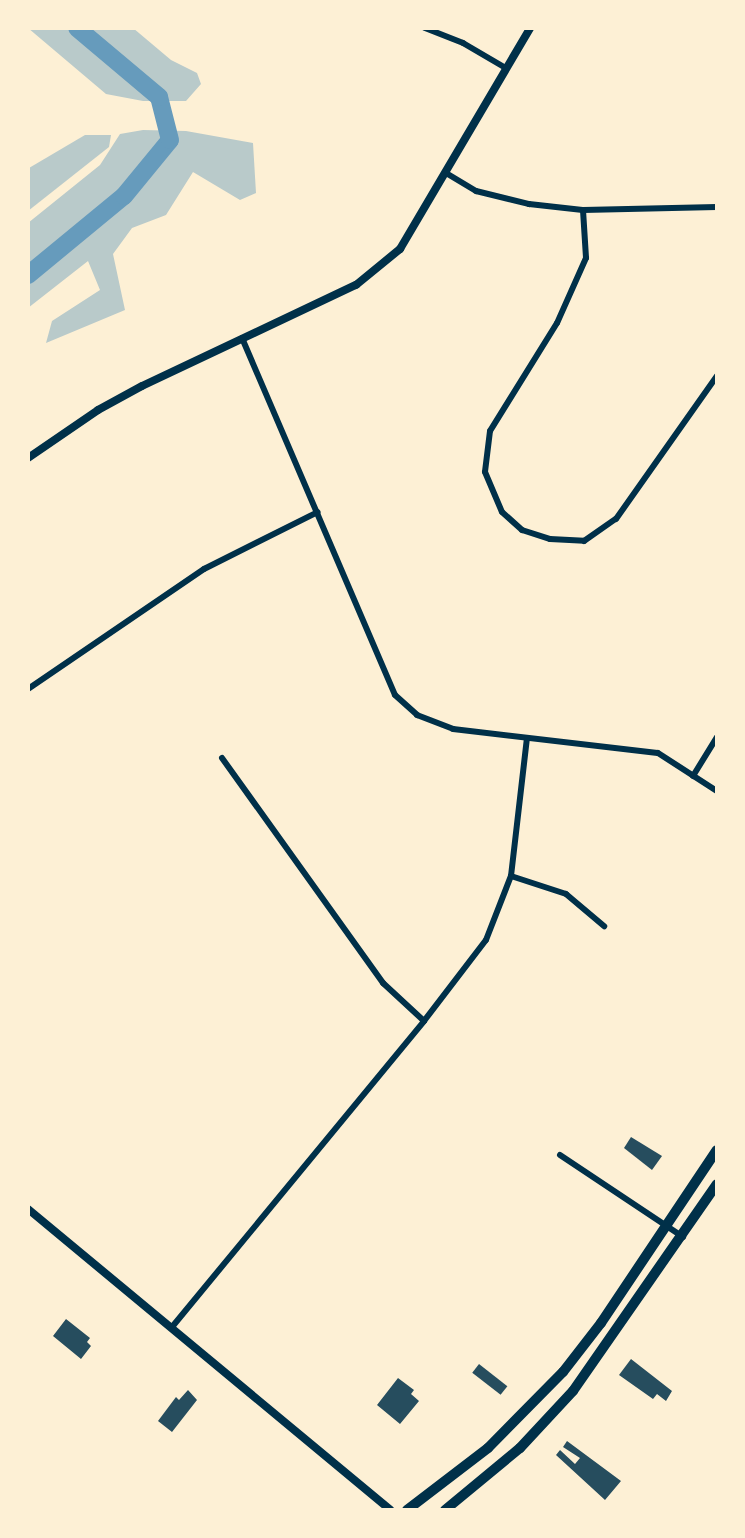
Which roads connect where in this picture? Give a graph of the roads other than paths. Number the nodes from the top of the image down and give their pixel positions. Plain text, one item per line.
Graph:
1 (425, 28) edge
2 (530, 28) edge
3 (504, 67) junction
4 (446, 173) junction
5 (717, 207) edge
6 (583, 210) junction
7 (242, 338) junction
8 (717, 376) edge
9 (28, 458) edge
10 (318, 512) junction
11 (28, 689) edge
12 (717, 737) edge
13 (527, 738) junction
14 (222, 758) dead end
15 (693, 776) junction
16 (717, 791) edge
17 (511, 876) junction
18 (604, 926) dead end
19 (424, 1021) junction
20 (717, 1150) edge
21 (560, 1155) dead end
22 (717, 1184) edge
23 (28, 1209) edge
24 (666, 1226) junction
25 (683, 1237) junction
26 (172, 1327) junction
27 (390, 1510) edge
28 (407, 1510) edge
29 (445, 1510) edge

1 - 3 street
2 - 3 street
3 - 4 street
4 - 6 street
4 - 7 street
5 - 6 street
6 - 8 street
7 - 9 street
7 - 10 street
10 - 11 street
10 - 13 street
12 - 15 street
13 - 15 street
13 - 17 street
14 - 19 street
15 - 16 street
17 - 18 street
17 - 19 street
19 - 26 street
20 - 24 main road
21 - 24 street
22 - 25 main road
23 - 26 street
24 - 25 street
24 - 28 main road
25 - 29 main road
26 - 27 street

